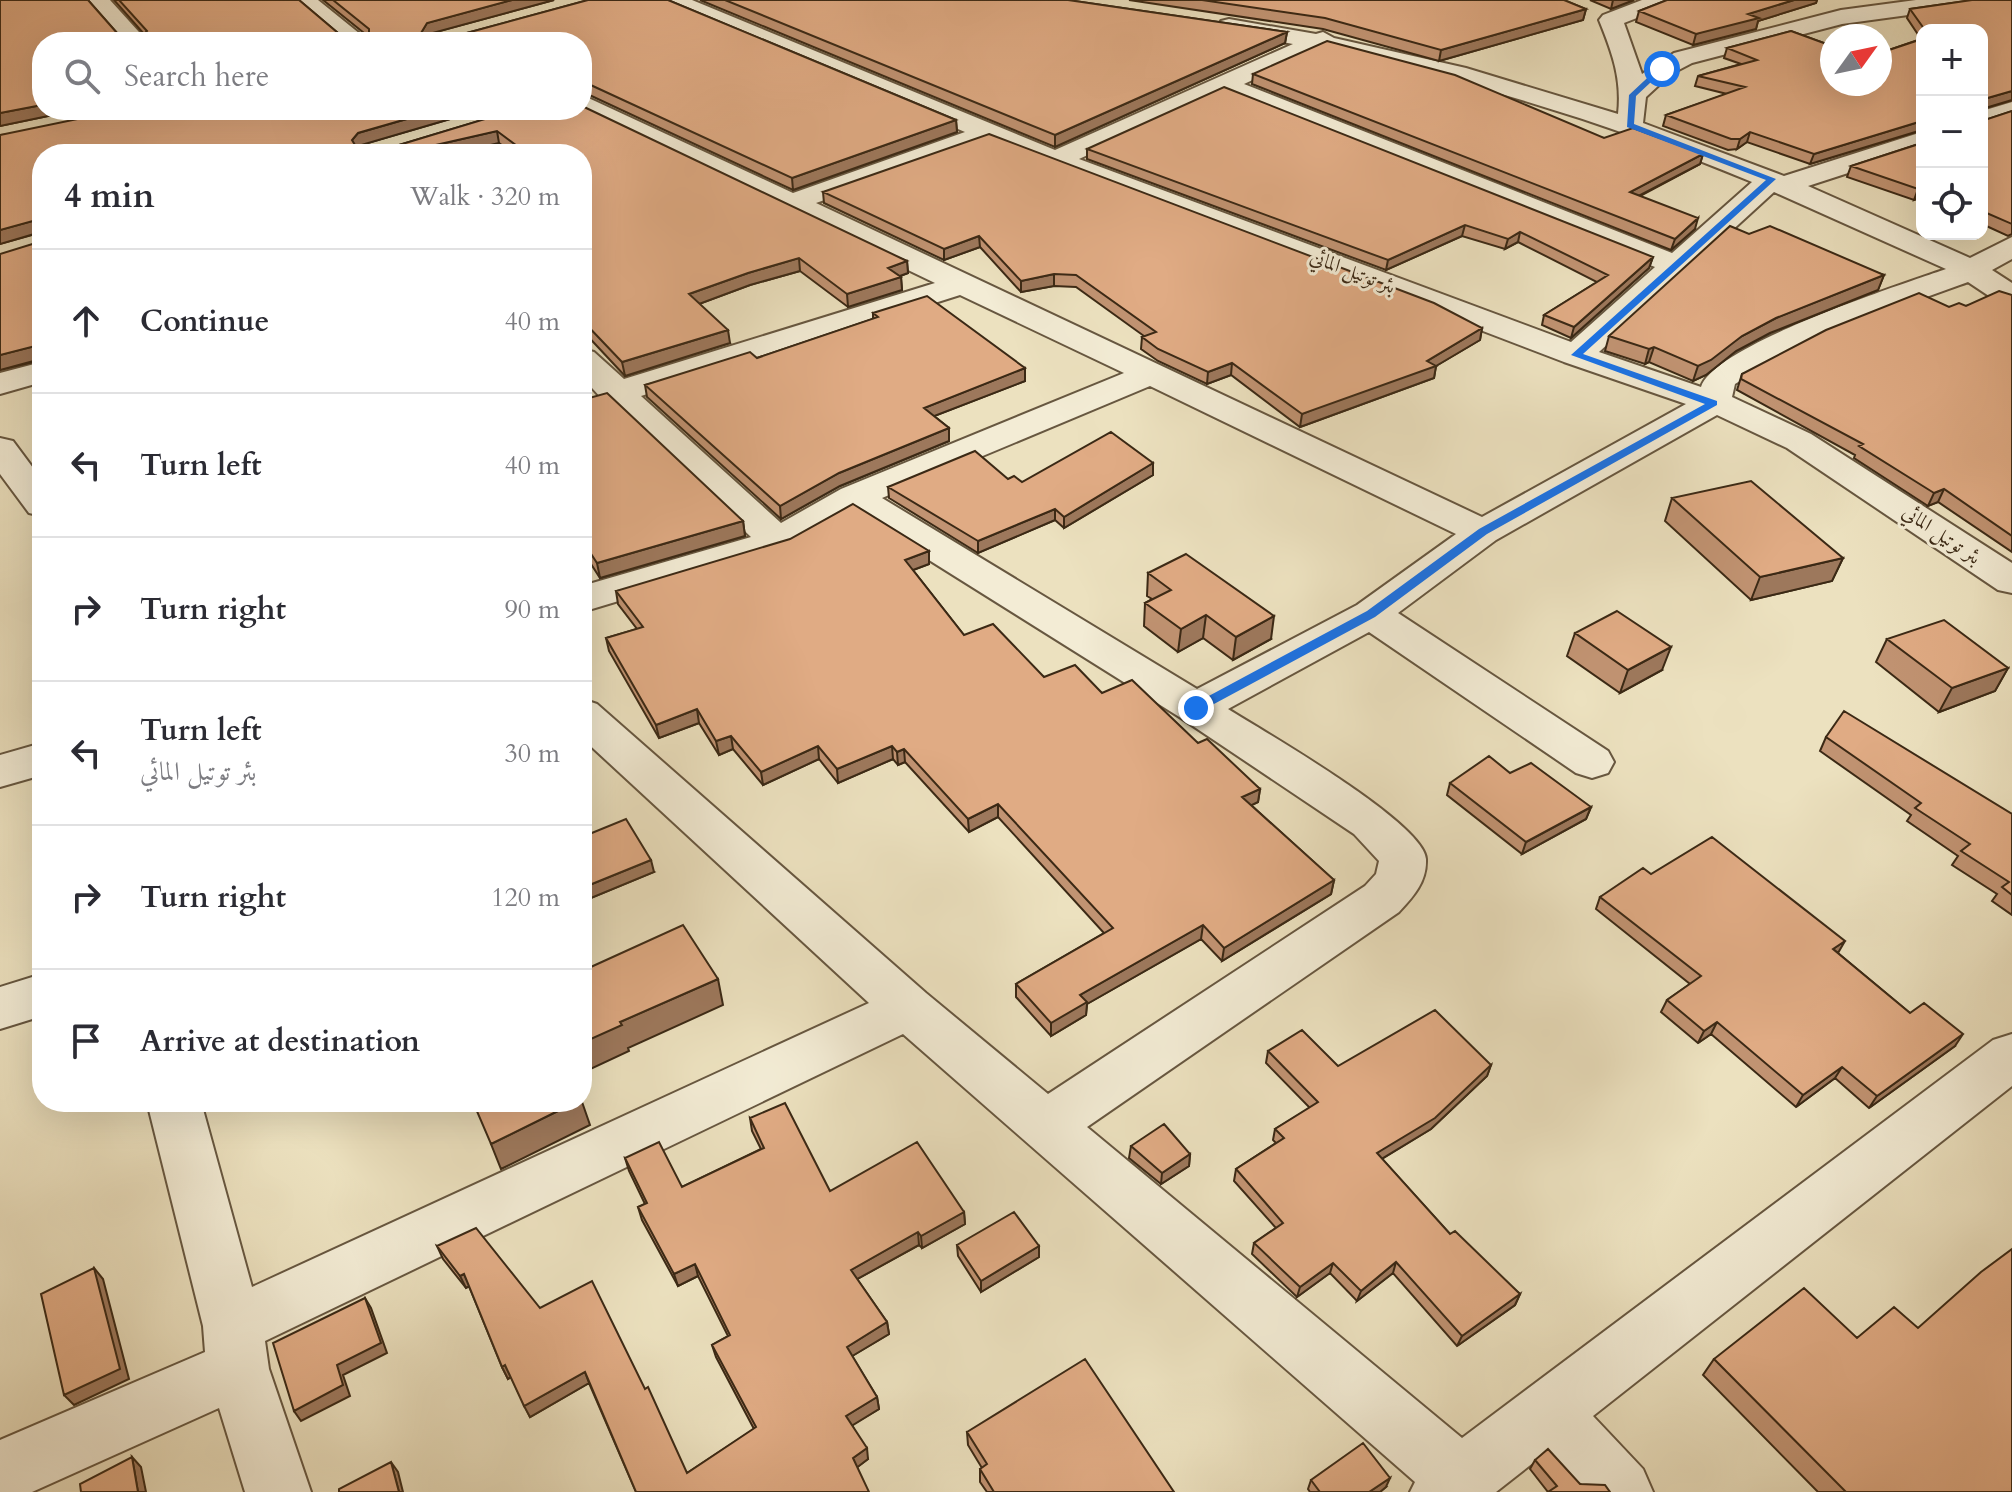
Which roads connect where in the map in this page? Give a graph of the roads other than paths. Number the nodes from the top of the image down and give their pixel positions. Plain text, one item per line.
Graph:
1 (98, 0) edge
2 (304, 0) edge
3 (672, 0) edge
4 (1662, 0) edge
5 (1861, 0) edge
6 (1967, 0) edge
7 (1588, 10) edge
8 (1895, 12) junction
9 (1611, 20) junction
10 (1204, 22) edge
11 (127, 32) edge
12 (345, 32) edge
13 (1323, 39) junction
14 (1225, 85) junction
15 (1633, 95) junction
16 (592, 108) edge
17 (2012, 110) edge
18 (1988, 118) edge
19 (1630, 125) junction
20 (991, 132) junction
21 (1916, 142) edge
22 (1055, 160) junction
23 (1777, 182) junction
24 (793, 202) junction
25 (2012, 246) edge
26 (1676, 265) junction
27 (1971, 270) junction
28 (965, 283) junction
29 (2012, 297) edge
30 (1576, 355) junction
31 (32, 375) edge
32 (1149, 375) junction
33 (596, 380) edge
34 (0, 384) edge
35 (1713, 403) junction
36 (0, 449) edge
37 (32, 492) edge
38 (854, 497) junction
39 (1483, 532) junction
40 (778, 541) junction
41 (2012, 581) edge
42 (592, 596) edge
43 (1371, 614) junction
44 (1196, 708) junction
45 (592, 723) edge
46 (32, 762) edge
47 (1592, 762) dead end
48 (0, 771) edge
49 (32, 998) edge
50 (0, 1008) edge
51 (908, 1008) junction
52 (2012, 1056) edge
53 (176, 1112) edge
54 (1045, 1126) junction
55 (235, 1347) junction
56 (1546, 1412) junction
57 (0, 1473) edge
58 (1452, 1486) edge
59 (278, 1492) edge
60 (1620, 1492) edge

1 - 11 street
2 - 12 street
3 - 20 street, بئر توتيل المائي
4 - 9 street
5 - 8 street
6 - 8 street
7 - 9 street
8 - 15 street
9 - 15 street
10 - 13 street
13 - 14 street
13 - 19 street
14 - 22 street
14 - 26 street
15 - 19 street
16 - 24 street
17 - 18 street
19 - 23 street
20 - 22 street, بئر توتيل المائي
20 - 24 street
21 - 23 street
22 - 30 street, بئر توتيل المائي
23 - 26 street
23 - 27 street
24 - 28 street
25 - 27 street
26 - 30 street
27 - 29 street
27 - 35 street
28 - 32 street
28 - 33 street
30 - 35 street, بئر توتيل المائي
31 - 34 street
32 - 38 street
32 - 39 street
33 - 40 street
35 - 39 street
35 - 41 street, بئر توتيل المائي
36 - 37 street
38 - 40 street
38 - 44 street
39 - 43 street
40 - 42 street
43 - 44 street
43 - 47 street
44 - 54 street
45 - 51 street
46 - 48 street
49 - 50 street
51 - 54 street
51 - 55 street
52 - 56 street
53 - 55 street
54 - 58 street
55 - 57 street
55 - 59 street
56 - 58 street
56 - 60 street

